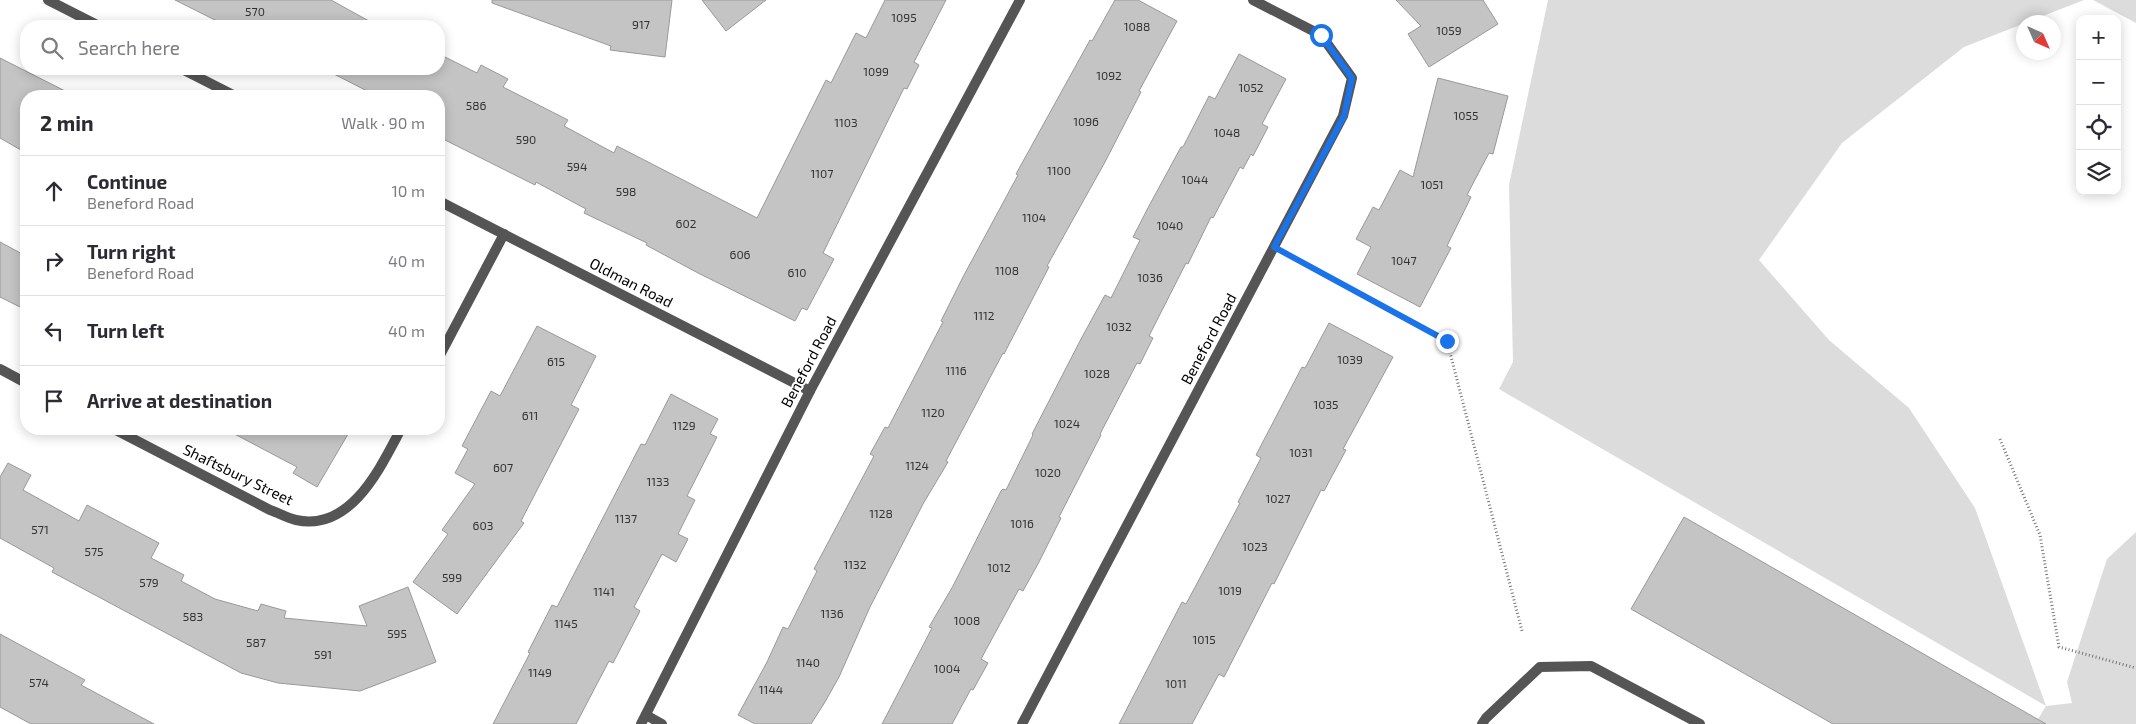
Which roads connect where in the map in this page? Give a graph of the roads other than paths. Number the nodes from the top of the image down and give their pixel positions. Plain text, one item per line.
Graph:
1 (48, 0) edge
2 (1020, 0) edge
3 (1253, 0) edge
4 (87, 20) edge
5 (194, 75) edge
6 (223, 90) edge
7 (445, 204) edge
8 (504, 234) junction
9 (445, 346) edge
10 (0, 370) edge
11 (20, 380) edge
12 (810, 390) junction
13 (126, 435) edge
14 (398, 435) edge
15 (643, 719) edge
16 (662, 724) edge
17 (1022, 724) edge
18 (1482, 724) edge
19 (1700, 724) edge

1 - 4 street
2 - 12 street, Beneford Road
3 - 17 street, Beneford Road
5 - 6 street
7 - 8 street, Oldman Road
8 - 9 street
8 - 12 street, Oldman Road
10 - 11 street
12 - 15 street, Beneford Road
13 - 14 street, Shaftsbury Street
15 - 16 street, Beneford Road
18 - 19 street

